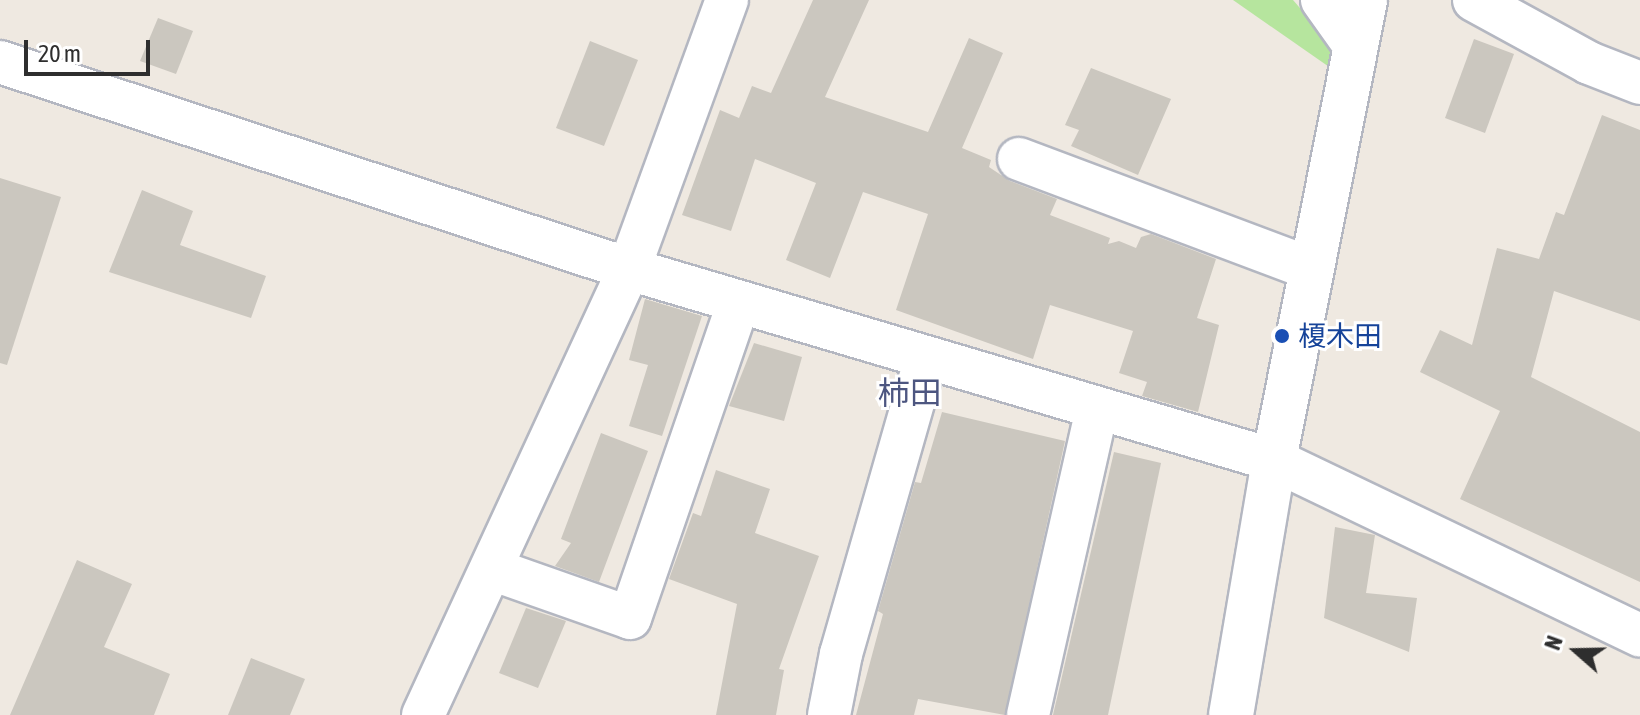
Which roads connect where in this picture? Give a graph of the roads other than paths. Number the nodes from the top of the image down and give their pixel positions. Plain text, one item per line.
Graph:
1 (727, 0) edge
2 (1322, 0) edge
3 (1365, 0) edge
4 (1474, 0) edge
5 (1354, 45) junction
6 (0, 62) edge
7 (1640, 83) edge
8 (1019, 159) dead end
9 (629, 269) junction
10 (1312, 269) junction
11 (739, 302) junction
12 (926, 358) junction
13 (1097, 410) junction
14 (1274, 460) junction
15 (494, 570) junction
16 (1640, 635) edge
17 (423, 715) edge
18 (829, 715) edge
19 (1028, 715) edge
20 (1231, 715) edge

1 - 9 street
2 - 5 street
3 - 5 street
4 - 7 street
5 - 10 street
6 - 9 street
8 - 10 street
9 - 11 street
9 - 15 street
10 - 14 street
11 - 12 street
11 - 15 street
12 - 13 street
12 - 18 street
13 - 14 street
13 - 19 street
14 - 16 street
14 - 20 street
15 - 17 street

